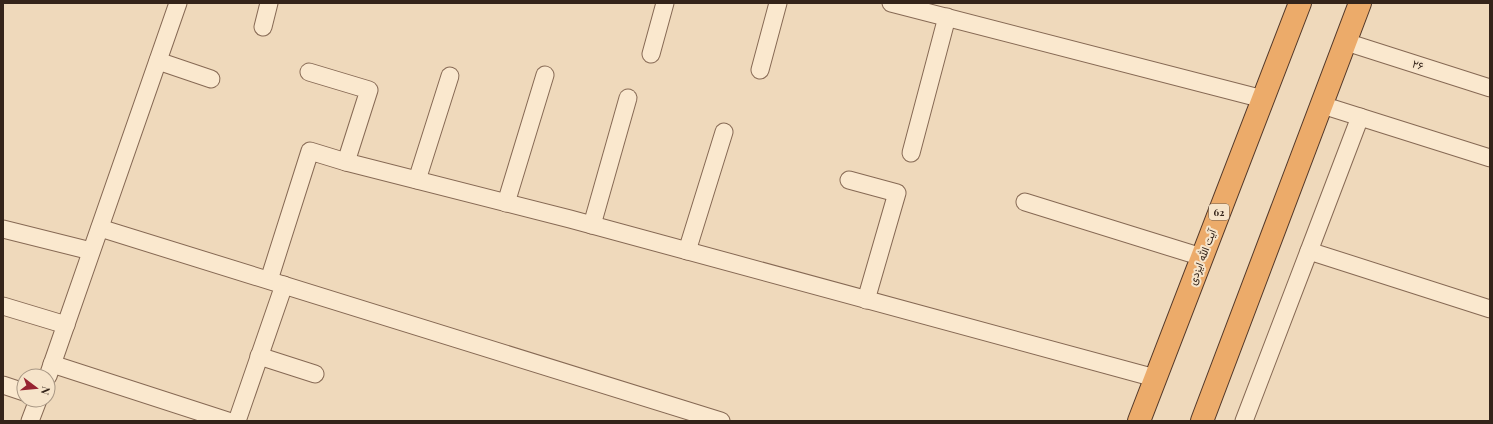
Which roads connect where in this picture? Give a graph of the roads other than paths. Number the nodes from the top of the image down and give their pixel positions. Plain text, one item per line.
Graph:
1 (178, 3) edge
2 (269, 3) edge
3 (665, 3) edge
4 (778, 3) edge
5 (891, 3) edge
6 (1300, 3) edge
7 (1360, 3) edge
8 (947, 17) junction
9 (263, 26) dead end
10 (1346, 42) junction
11 (651, 54) dead end
12 (158, 61) junction
13 (760, 70) dead end
14 (308, 72) dead end
15 (545, 75) dead end
16 (450, 76) dead end
17 (211, 79) dead end
18 (1490, 88) edge
19 (628, 98) dead end
20 (1263, 99) junction
21 (1322, 105) junction
22 (1360, 117) junction
23 (724, 132) dead end
24 (911, 153) dead end
25 (1490, 158) edge
26 (346, 162) junction
27 (417, 180) junction
28 (850, 180) dead end
29 (1025, 202) dead end
30 (506, 203) junction
31 (592, 225) junction
32 (100, 228) junction
33 (3, 229) edge
34 (92, 251) junction
35 (687, 251) junction
36 (1309, 251) junction
37 (1202, 257) junction
38 (277, 283) junction
39 (866, 300) junction
40 (3, 306) edge
41 (1490, 309) edge
42 (66, 325) junction
43 (259, 356) junction
44 (51, 368) edge
45 (56, 372) edge
46 (315, 374) dead end
47 (1155, 378) junction
48 (3, 385) edge
49 (16, 389) edge
50 (35, 408) edge
51 (30, 421) edge
52 (228, 421) edge
53 (237, 421) edge
54 (721, 421) edge
55 (1139, 421) edge
56 (1202, 421) edge
57 (1244, 421) edge

1 - 12 street
2 - 9 street
3 - 11 street
4 - 13 street
5 - 8 street
6 - 20 highway, آیت الله ایزدی / 62
7 - 10 highway
8 - 20 street
8 - 24 street
10 - 18 street, ۲۶
10 - 21 highway
12 - 17 street
12 - 32 street
14 - 26 street
15 - 30 street
16 - 27 street
19 - 31 street
20 - 37 highway, آیت الله ایزدی / 62
21 - 22 street
21 - 56 highway
22 - 25 street
22 - 36 street
23 - 35 street
26 - 27 street
26 - 38 street
27 - 30 street
28 - 39 street
29 - 37 street
30 - 31 street
31 - 35 street
32 - 34 street
32 - 38 street
33 - 34 street
34 - 42 street
35 - 39 street
36 - 41 street
36 - 57 street
37 - 47 highway, آیت الله ایزدی / 62
38 - 43 street
38 - 54 street
39 - 47 street
40 - 42 street
42 - 44 street
43 - 46 street
43 - 53 street
45 - 52 street
47 - 55 highway, آیت الله ایزدی / 62
48 - 49 street
50 - 51 street

